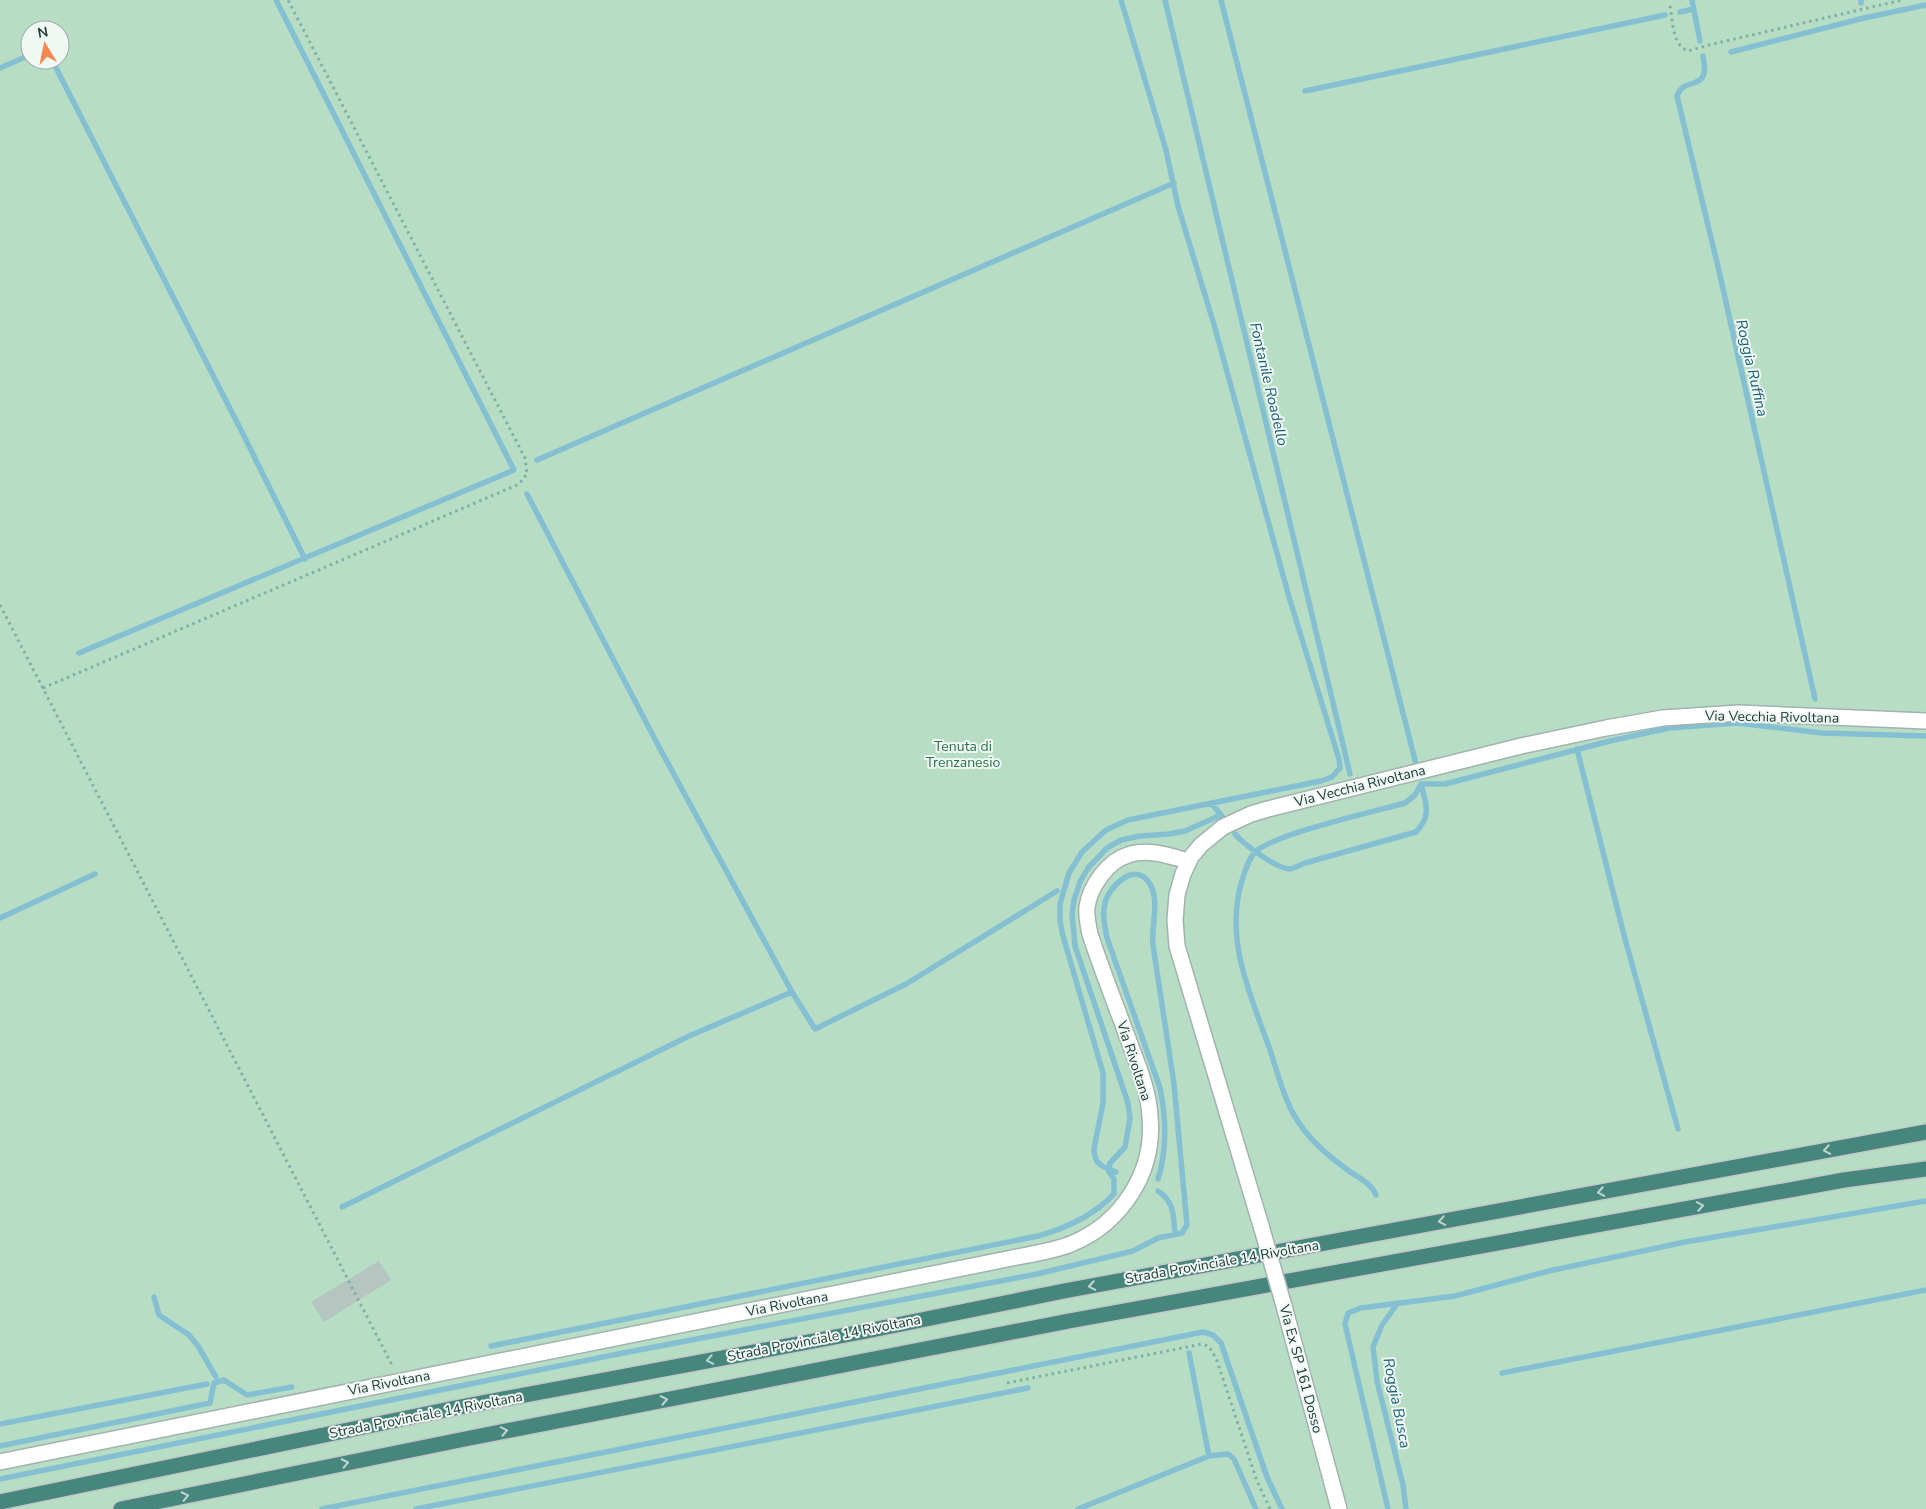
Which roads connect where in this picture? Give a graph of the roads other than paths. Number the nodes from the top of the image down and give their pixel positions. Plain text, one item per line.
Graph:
1 (1926, 721) edge
2 (1188, 861) junction
3 (1926, 1126) edge
4 (1926, 1132) edge
5 (1875, 1142) junction
6 (1926, 1165) edge
7 (1926, 1169) edge
8 (1863, 1177) junction
9 (1262, 1229) joint
10 (0, 1462) edge
11 (0, 1502) edge
12 (121, 1509) edge
13 (1339, 1509) edge

1 - 2 street, Via Vecchia Rivoltana
2 - 9 street, Via Vecchia Rivoltana
2 - 10 street, Via Rivoltana
3 - 5 highway
4 - 5 highway
5 -> 11 highway, Strada Provinciale 14 Rivoltana
6 - 8 highway
7 - 8 highway
12 -> 8 highway
9 - 13 street, Via Ex SP 161 Dosso, bridge

